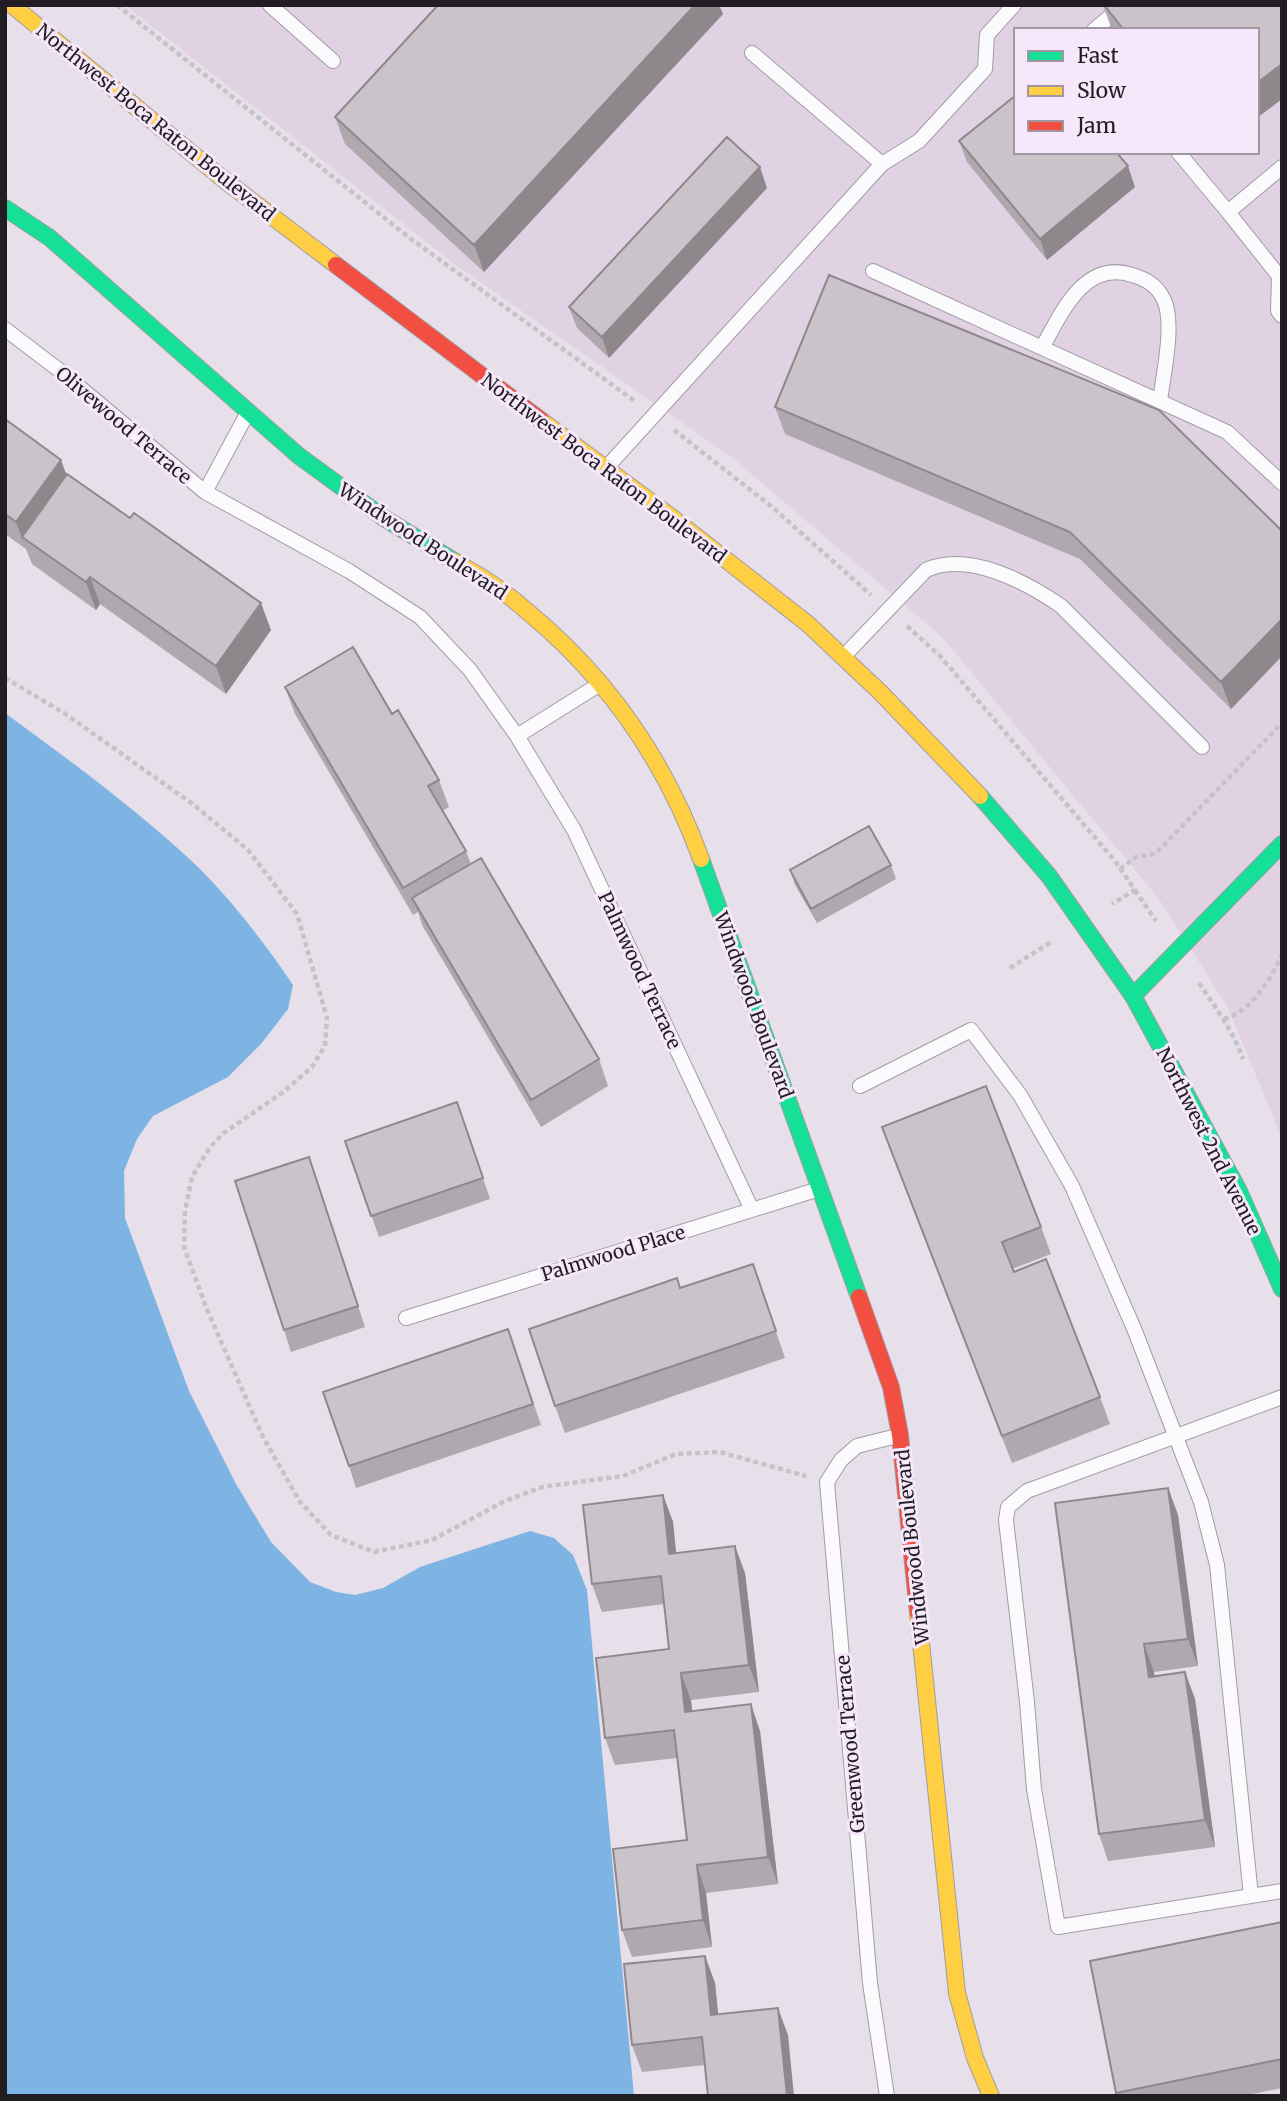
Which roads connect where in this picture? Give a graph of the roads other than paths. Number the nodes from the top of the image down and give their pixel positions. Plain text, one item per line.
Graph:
1 (12, 5) edge
2 (270, 5) edge
3 (1014, 5) edge
4 (1124, 5) edge
5 (1096, 28) edge
6 (752, 53) dead end
7 (333, 61) dead end
8 (1180, 154) edge
9 (882, 164) junction
10 (1282, 167) edge
11 (5, 208) edge
12 (1228, 212) junction
13 (873, 271) dead end
14 (1280, 275) edge
15 (1282, 316) edge
16 (5, 329) edge
17 (1042, 348) junction
18 (1160, 401) junction
19 (248, 412) junction
20 (606, 468) junction
21 (1282, 483) edge
22 (205, 492) junction
23 (843, 657) junction
24 (602, 683) junction
25 (517, 736) junction
26 (1202, 747) dead end
27 (1282, 844) edge
28 (1133, 996) junction
29 (860, 1086) dead end
30 (820, 1188) junction
31 (752, 1210) junction
32 (1282, 1289) edge
33 (406, 1318) dead end
34 (1282, 1397) edge
35 (900, 1435) junction
36 (1175, 1435) junction
37 (1282, 1891) edge
38 (1251, 1896) junction
39 (887, 2096) edge
40 (991, 2096) edge

1 - 20 street, Northwest Boca Raton Boulevard
2 - 7 lane
3 - 9 lane
4 - 5 lane
6 - 9 lane
8 - 12 lane
9 - 20 lane
10 - 12 lane
11 - 19 street, Windwood Boulevard
12 - 14 lane
13 - 17 lane
14 - 15 lane
16 - 22 lane, Olivewood Terrace
17 - 18 lane
17 - 18 lane
18 - 21 lane
19 - 22 lane, Olivewood Terrace
19 - 24 street, Windwood Boulevard
20 - 23 street, Northwest Boca Raton Boulevard
22 - 25 lane, Palmwood Terrace
23 - 26 lane
23 - 28 street, Northwest Boca Raton Boulevard
24 - 25 lane
24 - 30 street, Windwood Boulevard
25 - 31 lane, Palmwood Terrace
27 - 28 street
28 - 32 street, Northwest 2nd Avenue
29 - 36 lane
30 - 31 lane, Palmwood Place
30 - 35 street, Windwood Boulevard
31 - 33 lane, Palmwood Place
34 - 36 lane
35 - 39 lane, Greenwood Terrace
35 - 40 street, Windwood Boulevard
36 - 38 lane
36 - 38 lane
37 - 38 lane

